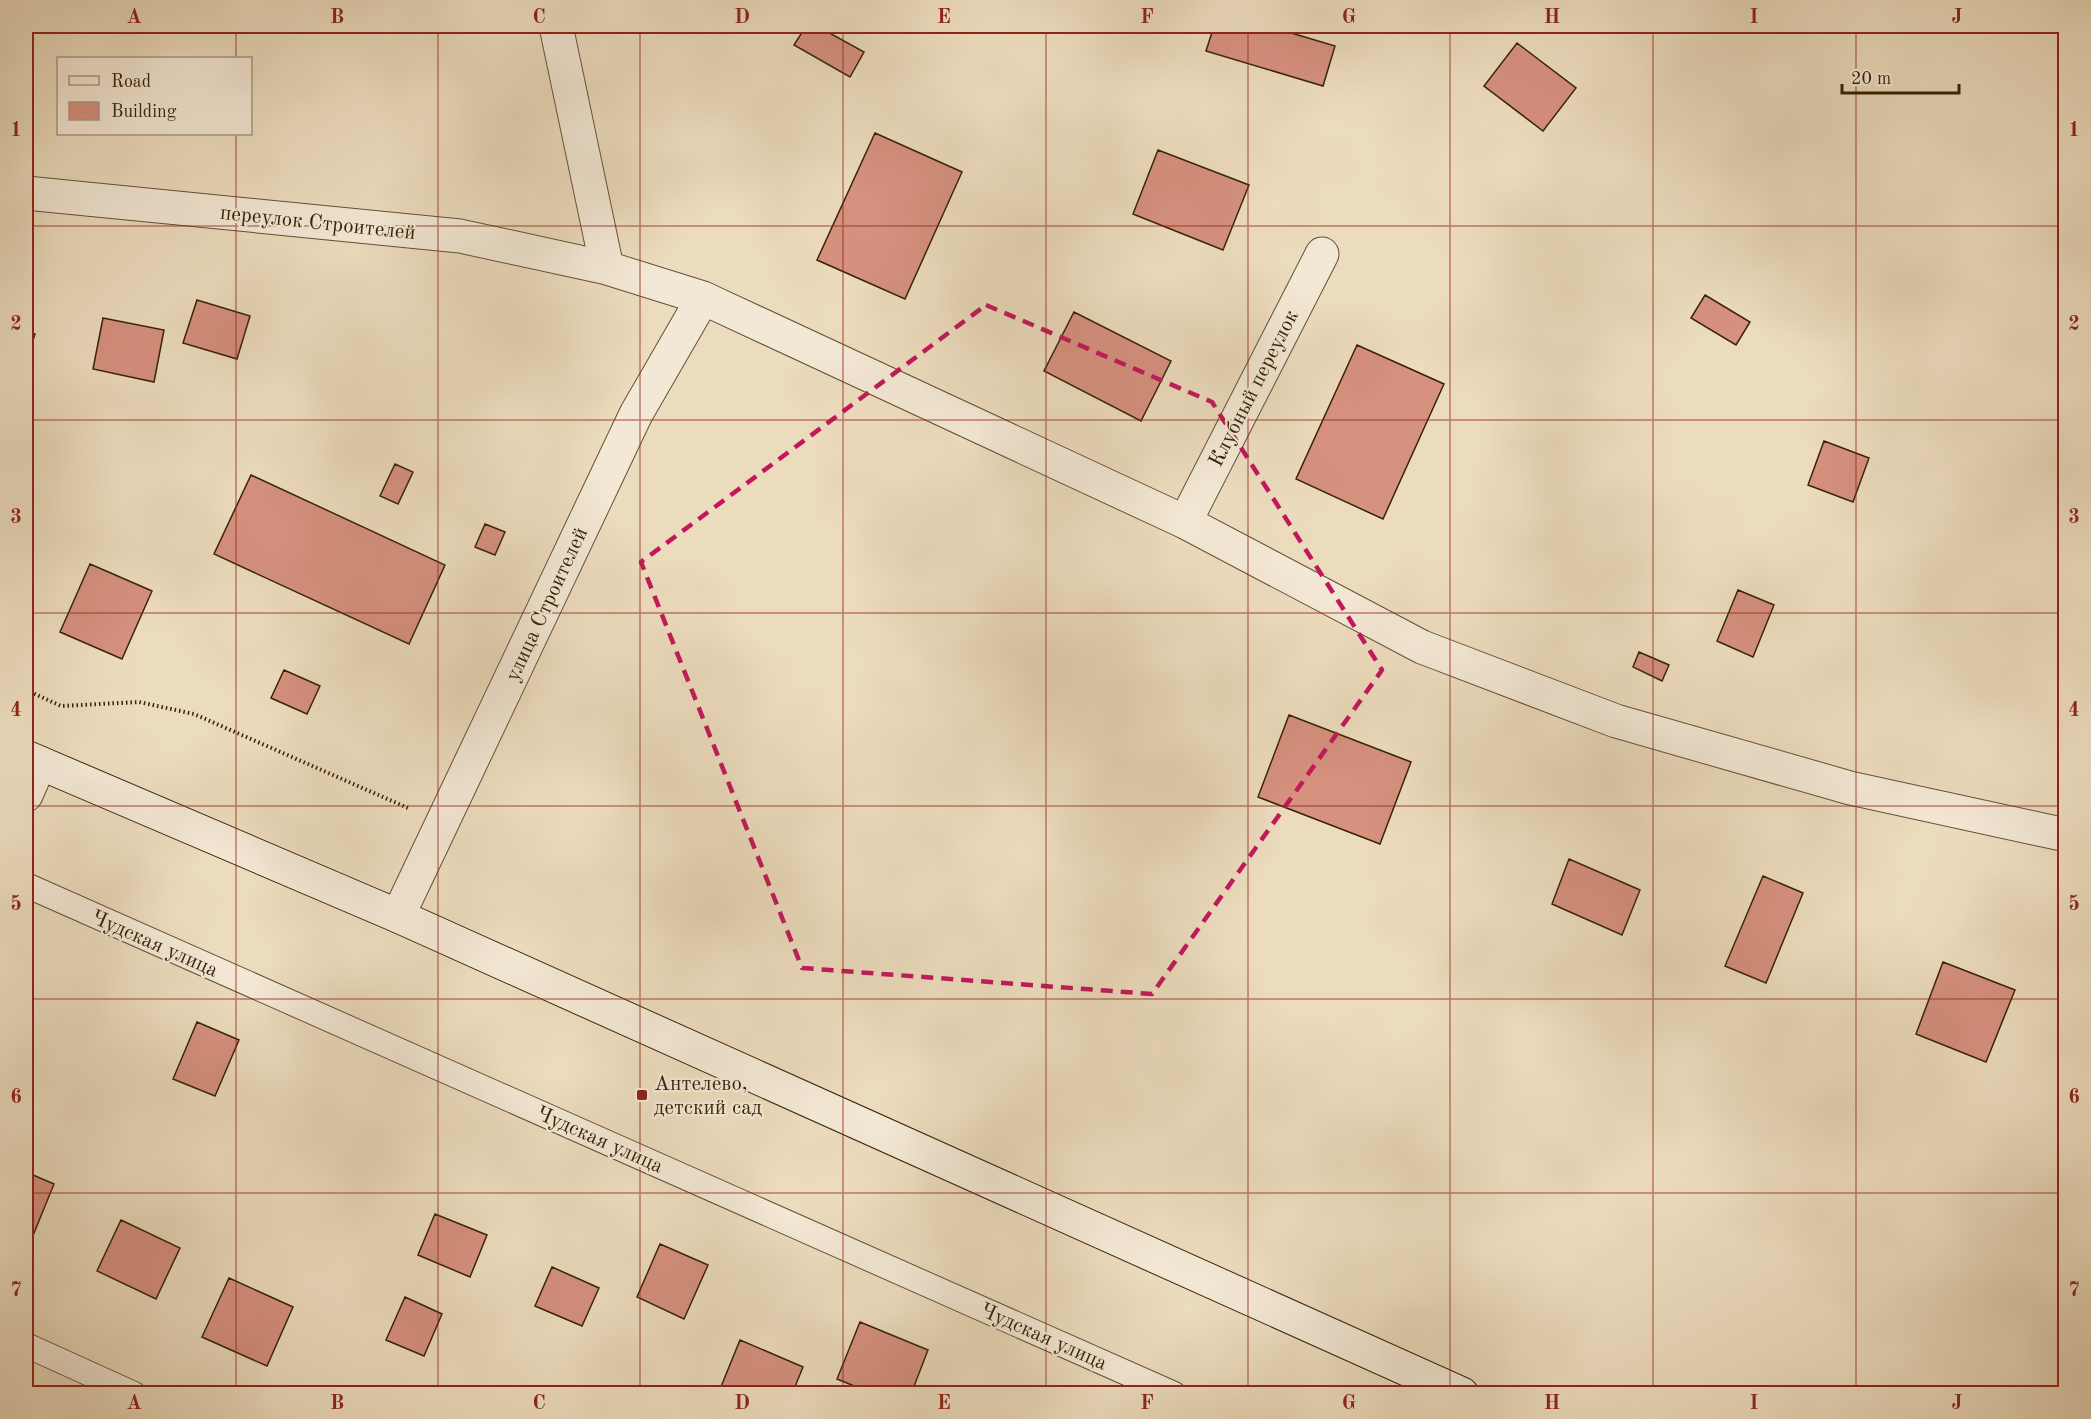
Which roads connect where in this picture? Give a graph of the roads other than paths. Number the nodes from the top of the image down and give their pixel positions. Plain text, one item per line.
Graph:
1 (556, 26) edge
2 (26, 194) edge
3 (1322, 254) dead end
4 (607, 268) junction
5 (704, 298) junction
6 (1185, 522) junction
7 (33, 760) edge
8 (26, 795) edge
9 (2066, 835) edge
10 (26, 885) edge
11 (398, 916) junction
12 (26, 1345) edge
13 (134, 1394) edge
14 (1174, 1394) edge
15 (1462, 1394) edge

1 - 4 street
2 - 4 street, переулок Строителей
3 - 6 street, Клубный переулок
4 - 5 street, переулок Строителей
5 - 6 street, переулок Строителей
5 - 11 street, улица Строителей
6 - 9 street, переулок Строителей
7 - 8 street
7 - 11 street
10 - 14 lane, Чудская улица
11 - 15 street
12 - 13 lane

